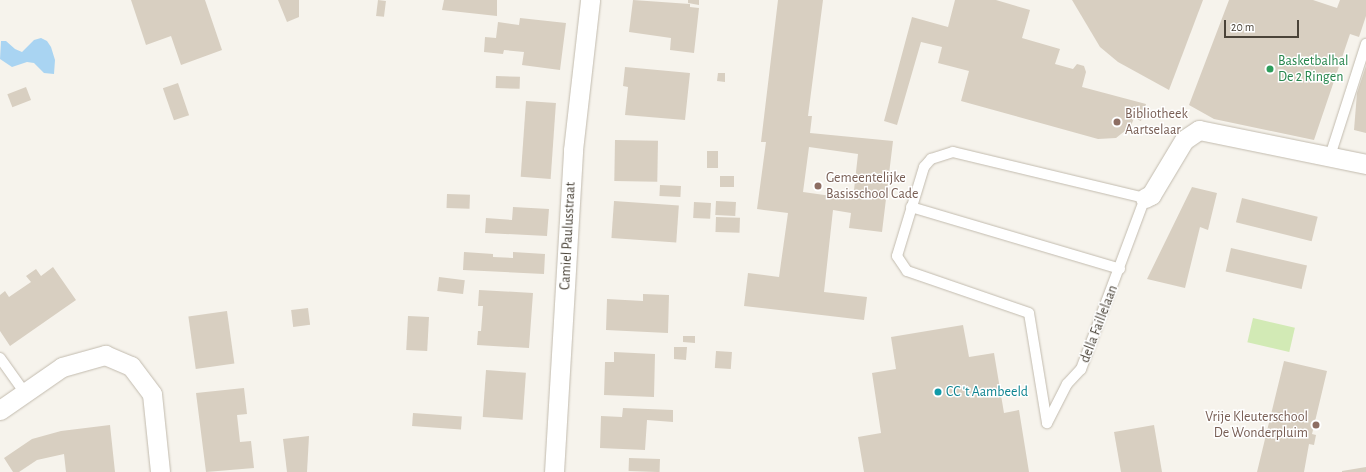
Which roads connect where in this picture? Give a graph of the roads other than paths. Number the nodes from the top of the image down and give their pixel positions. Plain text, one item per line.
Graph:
1 (590, 0) edge
2 (1366, 44) edge
3 (1330, 156) junction
4 (1366, 164) edge
5 (1145, 198) junction
6 (911, 207) junction
7 (1120, 269) junction
8 (0, 358) edge
9 (25, 393) junction
10 (0, 410) edge
11 (160, 472) edge
12 (554, 472) edge

1 - 12 street, Camiel Paulusstraat
2 - 3 lane
3 - 4 street
3 - 5 street
5 - 6 lane, della Faillelaan
5 - 7 lane
6 - 7 lane, della Faillelaan
6 - 7 lane, della Faillelaan
8 - 9 lane
9 - 10 street
9 - 11 street

